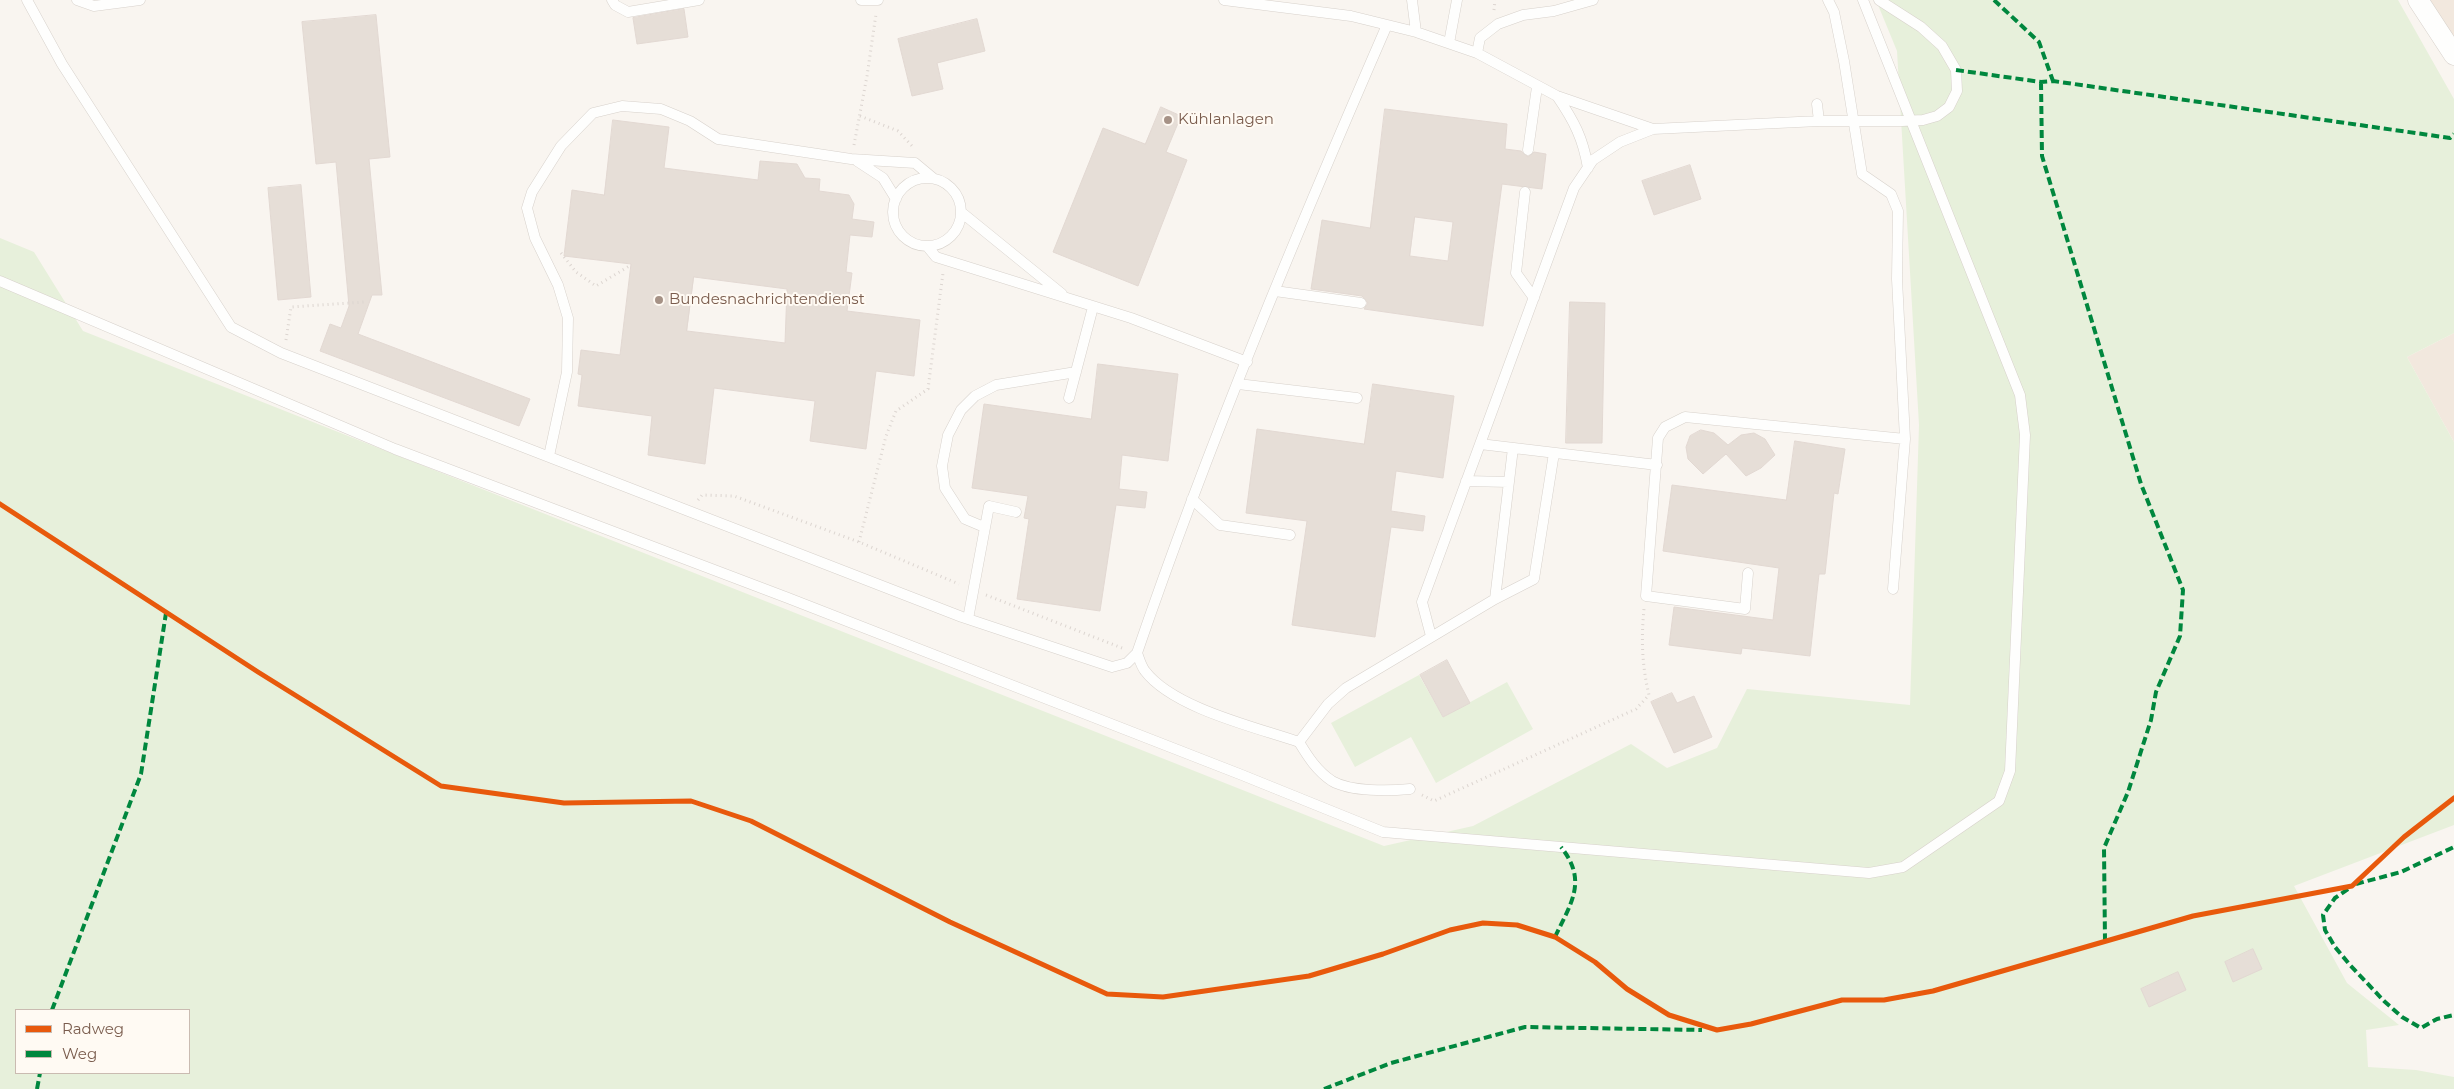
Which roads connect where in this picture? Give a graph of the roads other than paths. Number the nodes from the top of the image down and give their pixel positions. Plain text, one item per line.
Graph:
1 (27, 0) edge
2 (77, 0) edge
3 (140, 0) edge
4 (612, 0) edge
5 (699, 0) edge
6 (861, 0) edge
7 (877, 0) edge
8 (1224, 0) edge
9 (1412, 0) edge
10 (1456, 0) edge
11 (1593, 0) edge
12 (1828, 0) edge
13 (1863, 0) edge
14 (1879, 0) edge
15 (2418, 0) edge
16 (1387, 25) junction
17 (1416, 32) junction
18 (1450, 43) junction
19 (1476, 53) junction
20 (2454, 55) edge
21 (1537, 86) junction
22 (1557, 96) junction
23 (1817, 104) dead end
24 (1911, 120) junction
25 (1818, 121) junction
26 (1853, 121) junction
27 (1653, 129) junction
28 (1528, 150) dead end
29 (851, 159) junction
30 (1588, 168) junction
31 (933, 178) junction
32 (1525, 192) dead end
33 (896, 199) junction
34 (962, 212) junction
35 (927, 246) junction
36 (0, 281) edge
37 (1275, 291) junction
38 (1067, 298) junction
39 (1534, 298) junction
40 (1361, 303) dead end
41 (1094, 307) junction
42 (1247, 362) junction
43 (1076, 372) junction
44 (1238, 384) junction
45 (1069, 398) dead end
46 (1357, 398) dead end
47 (1905, 439) junction
48 (1480, 444) junction
49 (1513, 448) junction
50 (1554, 453) junction
51 (548, 456) junction
52 (1657, 465) junction
53 (1466, 481) junction
54 (1509, 482) junction
55 (1192, 499) junction
56 (1016, 512) dead end
57 (984, 527) junction
58 (1290, 535) dead end
59 (1748, 573) dead end
60 (1893, 589) dead end
61 (1495, 599) junction
62 (968, 619) junction
63 (1431, 636) junction
64 (1137, 653) junction
65 (1299, 742) junction
66 (1410, 789) road end

1 - 51 lane
2 - 3 lane
4 - 5 lane
6 - 7 lane
8 - 16 lane
9 - 17 lane
10 - 18 lane
11 - 19 lane
12 - 26 lane
13 - 24 lane
14 - 24 lane
15 - 20 street
16 - 17 lane
16 - 37 lane
17 - 18 lane
18 - 19 lane
19 - 21 lane
21 - 22 lane
21 - 28 lane
22 - 27 lane
22 - 30 lane
23 - 25 lane
24 - 26 lane
24 - 36 lane
25 - 26 lane
25 - 27 lane
26 - 47 lane
27 - 30 lane
29 - 31 lane
29 - 33 lane
29 - 51 lane
30 - 39 lane
31 - 33 lane
31 - 34 lane
32 - 39 lane
33 - 35 lane
34 - 35 lane
34 - 38 lane
35 - 38 lane
37 - 40 lane
37 - 42 lane
38 - 41 lane
39 - 48 lane
41 - 42 lane
41 - 43 lane
42 - 44 lane
43 - 45 lane
43 - 57 lane
44 - 46 lane
44 - 55 lane
47 - 52 lane
47 - 60 lane
48 - 49 lane
48 - 53 lane
49 - 50 lane
49 - 54 lane
50 - 52 lane
50 - 61 lane
51 - 62 lane
52 - 59 lane
53 - 54 lane
53 - 63 lane
54 - 61 lane
55 - 58 lane
55 - 64 lane
56 - 57 lane
57 - 62 lane
61 - 63 lane
62 - 64 lane
63 - 65 lane
64 - 65 lane
65 - 66 lane

